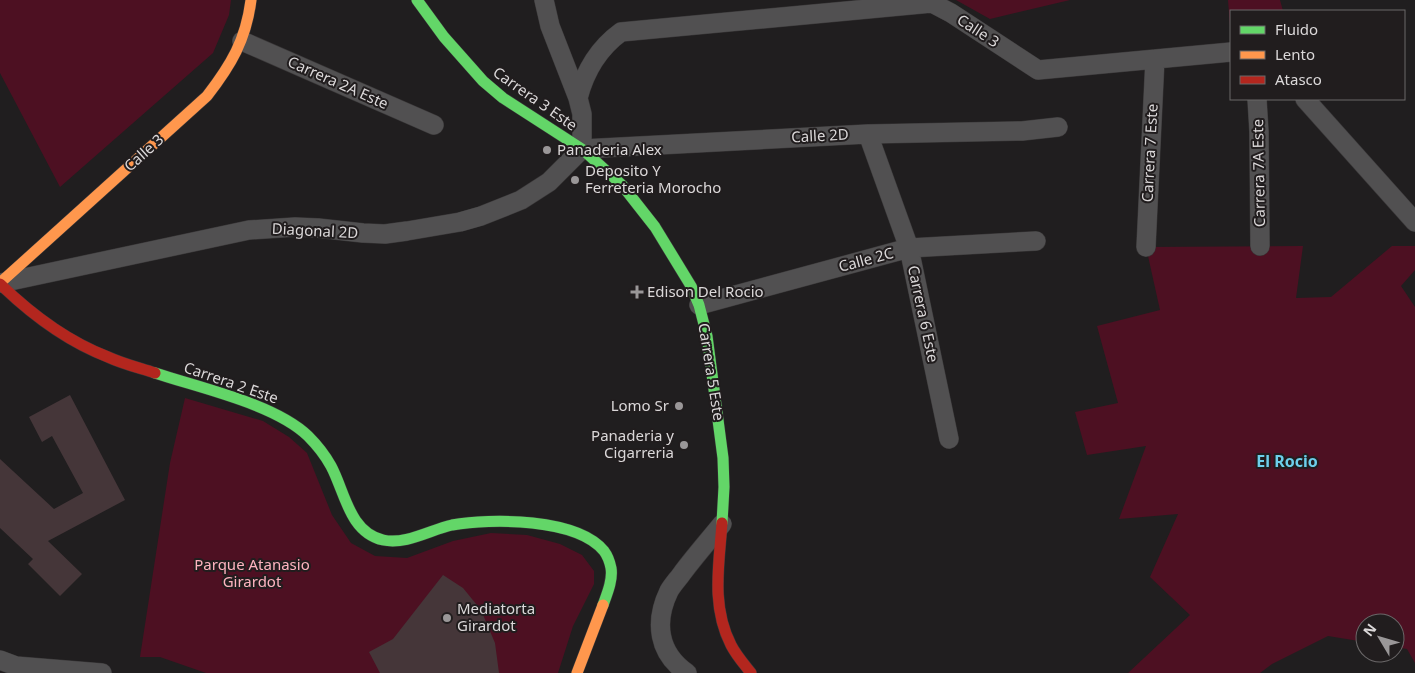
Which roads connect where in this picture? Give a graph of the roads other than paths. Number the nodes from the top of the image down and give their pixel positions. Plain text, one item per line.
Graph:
1 (251, 0) edge
2 (417, 0) edge
3 (544, 0) edge
4 (242, 41) junction
5 (1230, 52) edge
6 (1155, 59) junction
7 (578, 98) junction
8 (1256, 100) edge
9 (1306, 100) edge
10 (434, 125) dead end
11 (1058, 127) dead end
12 (868, 134) junction
13 (582, 149) junction
14 (1415, 222) edge
15 (1036, 241) dead end
16 (1260, 246) dead end
17 (1146, 247) dead end
18 (909, 248) junction
19 (0, 283) edge
20 (699, 305) junction
21 (948, 439) dead end
22 (722, 524) junction
23 (0, 660) edge
24 (102, 673) edge
25 (577, 673) edge
26 (686, 673) edge
27 (751, 673) edge

1 - 4 street, Calle 3
2 - 13 street, Carrera 3 Este
3 - 7 street
4 - 10 street, Carrera 2A Este
4 - 19 street, Calle 3
5 - 6 street, Calle 3
6 - 7 street, Calle 3
6 - 17 street, Carrera 7 Este
7 - 13 street
8 - 16 street, Carrera 7A Este
9 - 14 street
11 - 12 street, Calle 2D
12 - 13 street, Calle 2D
12 - 18 street, Carrera 6 Este
13 - 19 street, Diagonal 2D
13 - 20 street, Carrera 5 Este
15 - 18 street, Calle 2C
18 - 20 street, Calle 2C
18 - 21 street, Carrera 6 Este
19 - 25 street, Carrera 2 Este
20 - 22 street, Carrera 5 Este
22 - 26 street
22 - 27 street, Carrera 5 Este
23 - 24 street

